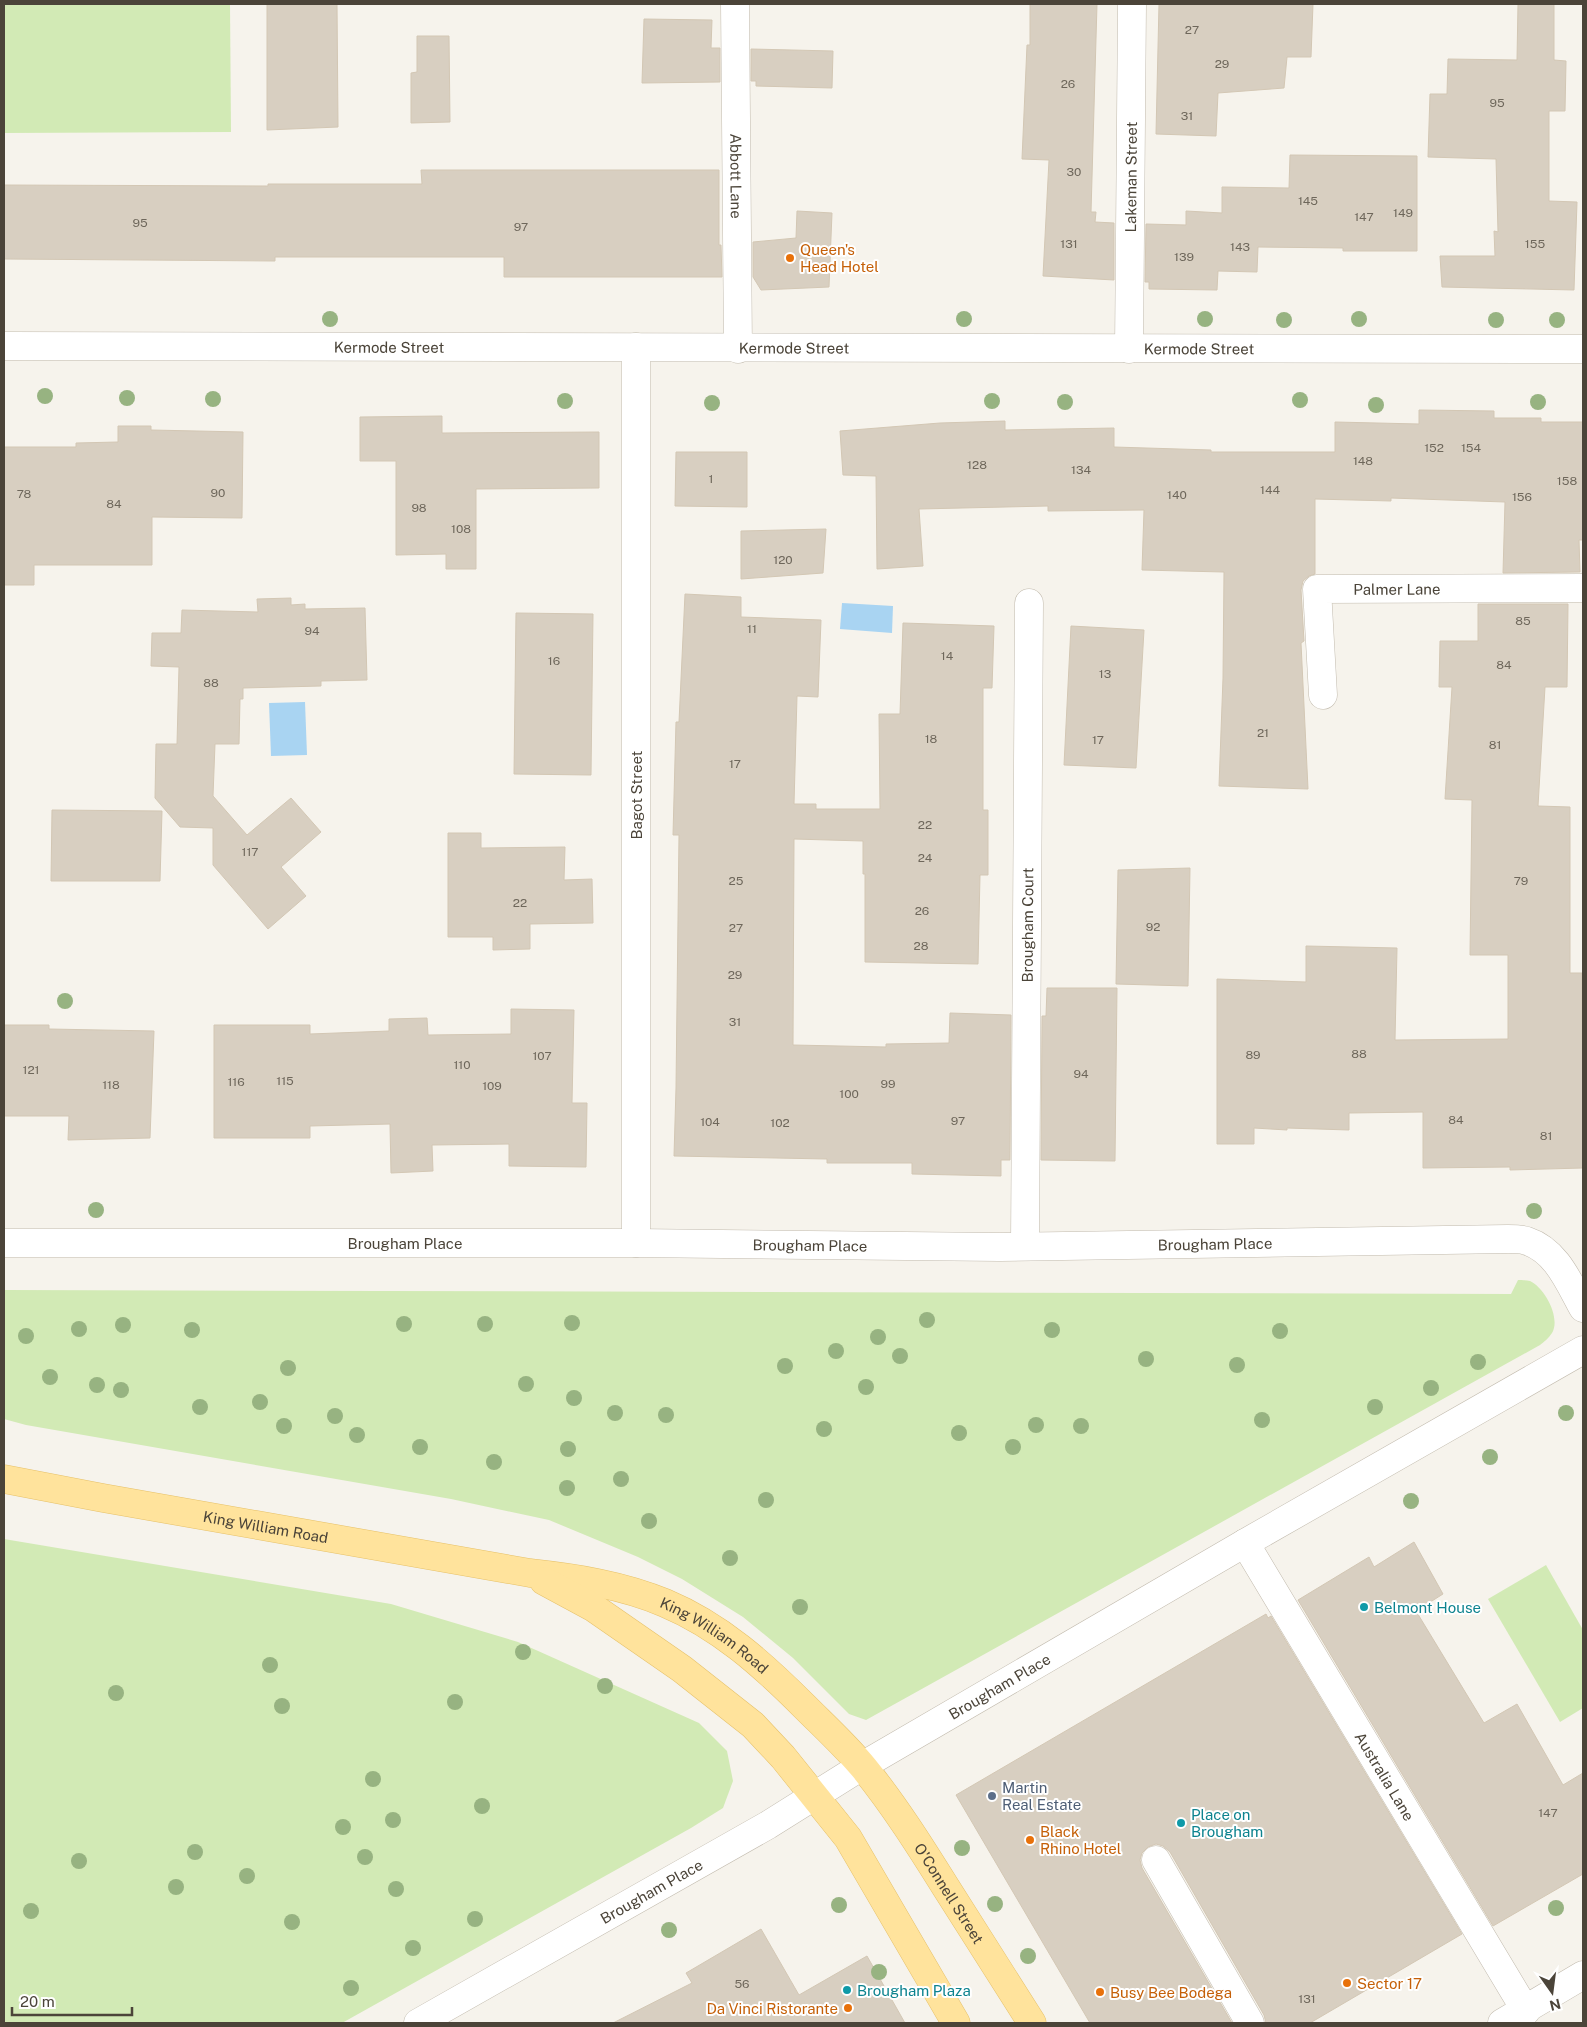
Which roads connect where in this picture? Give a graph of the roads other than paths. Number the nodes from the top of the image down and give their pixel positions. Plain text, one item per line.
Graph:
1 (735, 4) edge
2 (1132, 4) edge
3 (4, 346) edge
4 (636, 347) junction
5 (738, 349) junction
6 (1129, 349) junction
7 (1583, 349) edge
8 (1583, 588) edge
9 (1029, 603) dead end
10 (1323, 695) dead end
11 (4, 1243) edge
12 (636, 1243) junction
13 (1025, 1246) junction
14 (1583, 1308) edge
15 (1583, 1350) edge
16 (4, 1479) edge
17 (1245, 1543) junction
18 (530, 1573) junction
19 (862, 1766) junction
20 (816, 1795) junction
21 (1156, 1860) dead end
22 (1583, 1975) edge
23 (1526, 2011) junction
24 (418, 2023) edge
25 (956, 2023) edge
26 (1032, 2023) edge
27 (1250, 2023) edge
28 (1502, 2023) edge

1 - 5 street, Abbott Lane
2 - 6 street, Lakeman Street
3 - 4 street, Kermode Street
4 - 5 street, Kermode Street
4 - 12 street, Bagot Street
5 - 6 street, Kermode Street
6 - 7 street, Kermode Street
8 - 10 street, Palmer Lane
9 - 13 street, Brougham Court
11 - 12 street, Brougham Place
12 - 13 street, Brougham Place
13 - 14 street, Brougham Place
15 - 17 street, Brougham Place
16 - 18 main road, King William Road
17 - 19 street, Brougham Place
17 - 23 street, Australia Lane
18 - 19 main road, King William Road
18 - 20 main road, King William Road
19 - 20 street, Brougham Place
19 - 26 main road, O'Connell Street
20 - 24 street, Brougham Place
20 - 25 main road
21 - 27 street
22 - 23 street
23 - 28 street

